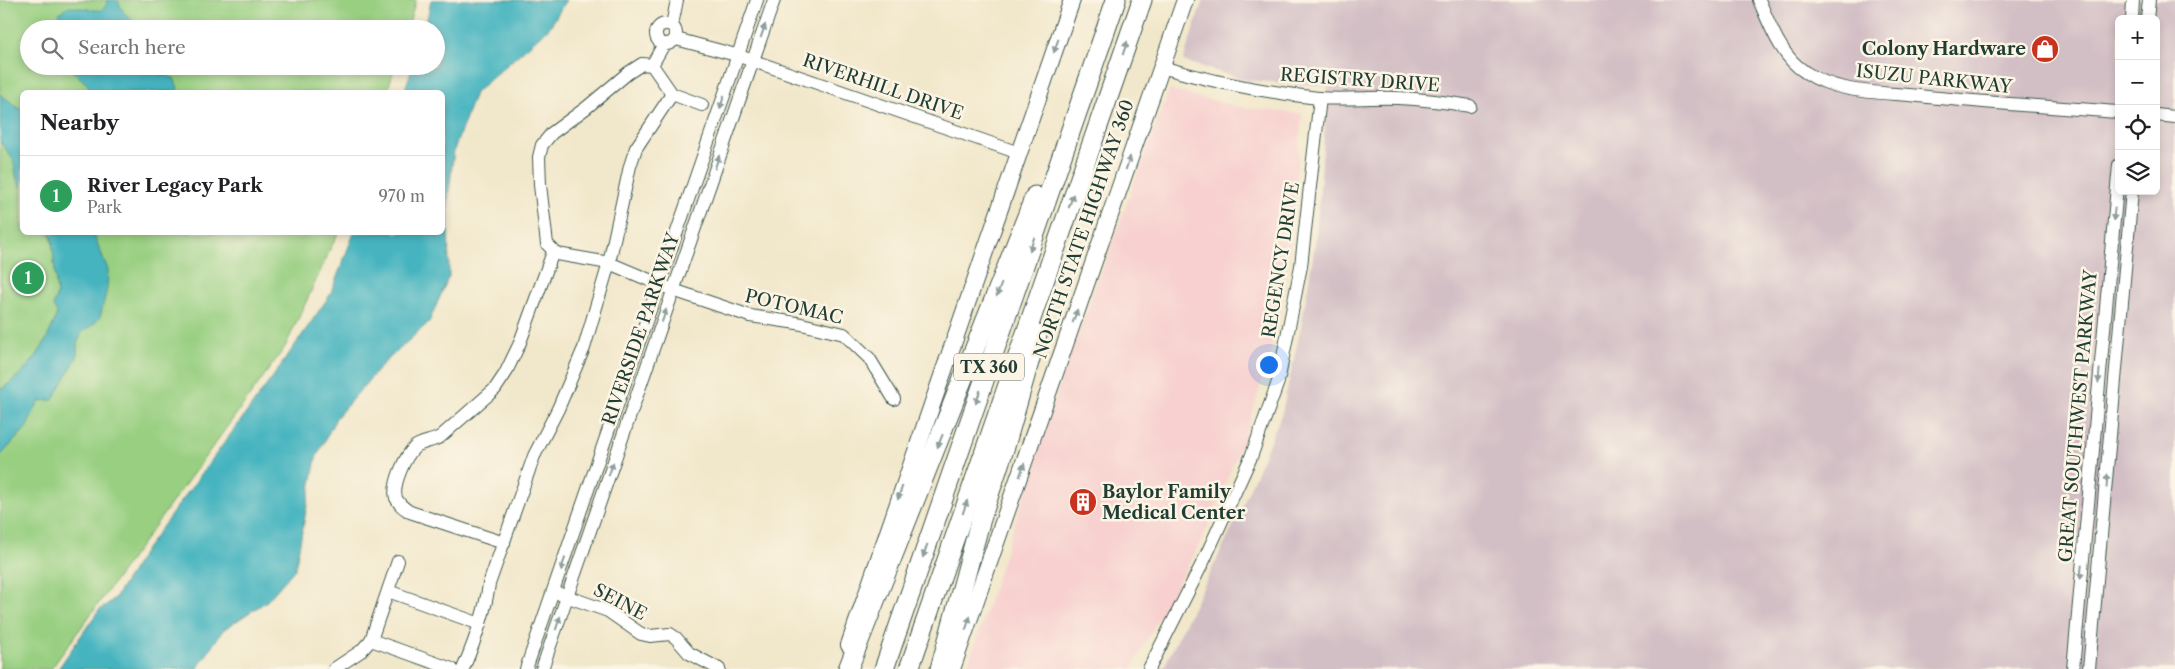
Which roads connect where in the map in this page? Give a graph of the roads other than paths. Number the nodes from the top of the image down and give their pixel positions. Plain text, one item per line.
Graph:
1 (677, 0) edge
2 (757, 0) edge
3 (774, 0) edge
4 (1072, 0) edge
5 (1116, 0) edge
6 (1142, 0) edge
7 (1184, 0) edge
8 (1759, 0) edge
9 (2133, 0) edge
10 (2149, 0) edge
11 (2132, 15) edge
12 (2147, 15) edge
13 (672, 25) junction
14 (670, 42) junction
15 (736, 55) junction
16 (752, 61) junction
17 (652, 64) junction
18 (1094, 65) junction
19 (1161, 67) junction
20 (672, 94) junction
21 (1320, 98) junction
22 (702, 105) dead end
23 (1470, 106) dead end
24 (2115, 112) edge
25 (2160, 115) edge
26 (2175, 117) edge
27 (1019, 153) junction
28 (2116, 195) edge
29 (2132, 195) edge
30 (553, 252) junction
31 (609, 263) junction
32 (1049, 264) junction
33 (2109, 274) junction
34 (2124, 280) junction
35 (658, 284) junction
36 (673, 290) junction
37 (2106, 309) junction
38 (2121, 311) junction
39 (894, 399) dead end
40 (2088, 502) junction
41 (2105, 504) junction
42 (504, 543) junction
43 (2083, 550) junction
44 (2100, 550) junction
45 (398, 561) dead end
46 (388, 591) junction
47 (553, 591) junction
48 (567, 596) junction
49 (480, 624) junction
50 (371, 640) junction
51 (334, 669) edge
52 (452, 669) edge
53 (463, 669) edge
54 (526, 669) edge
55 (542, 669) edge
56 (719, 669) edge
57 (841, 669) edge
58 (848, 669) edge
59 (884, 669) edge
60 (909, 669) edge
61 (940, 669) edge
62 (952, 669) edge
63 (1149, 669) edge
64 (2074, 669) edge
65 (2090, 669) edge

1 - 13 street
2 - 15 street, RIVERSIDE PARKWAY
16 -> 3 street, RIVERSIDE PARKWAY
4 -> 27 main road
5 - 18 highway, TX 360
32 -> 6 highway, TX 360
7 - 19 main road, NORTH STATE HIGHWAY 360
8 - 24 street, ISUZU PARKWAY
9 - 11 street
10 - 12 street
13 - 14 street
13 - 14 street
14 - 15 street, RIVERHILL DRIVE
14 - 17 street
15 - 16 street, RIVERHILL DRIVE
15 -> 35 street, RIVERSIDE PARKWAY
16 - 27 street, RIVERHILL DRIVE
36 -> 16 street, RIVERSIDE PARKWAY
17 - 20 street
17 - 30 street
18 -> 58 highway
18 -> 59 highway, TX 360
19 - 21 street, REGISTRY DRIVE
62 -> 19 main road, NORTH STATE HIGHWAY 360
20 - 22 street
20 - 31 street
21 - 23 street, REGISTRY DRIVE
21 - 63 street, REGENCY DRIVE
25 - 26 street
27 -> 57 main road
28 -> 33 street, GREAT SOUTHWEST PARKWAY
29 - 34 street, GREAT SOUTHWEST PARKWAY
30 - 31 street, POTOMAC
30 - 42 street
31 - 35 street, POTOMAC
31 - 42 street
60 -> 32 highway, TX 360
32 - 61 highway
33 - 34 street
33 - 37 street, GREAT SOUTHWEST PARKWAY
34 - 38 street, GREAT SOUTHWEST PARKWAY
35 - 36 street, POTOMAC
35 -> 47 street, RIVERSIDE PARKWAY
36 - 39 street, POTOMAC
48 -> 36 street, RIVERSIDE PARKWAY
37 - 38 street
37 -> 40 street, GREAT SOUTHWEST PARKWAY
41 -> 38 street, GREAT SOUTHWEST PARKWAY
40 - 41 street
40 - 43 street, GREAT SOUTHWEST PARKWAY
41 - 44 street, GREAT SOUTHWEST PARKWAY
42 - 49 street
43 - 44 street
43 -> 64 street, GREAT SOUTHWEST PARKWAY
44 - 65 street, GREAT SOUTHWEST PARKWAY
45 - 46 street
46 - 49 street
46 - 50 street
47 - 48 street, SEINE
47 - 54 street, RIVERSIDE PARKWAY
55 -> 48 street, RIVERSIDE PARKWAY
48 - 56 street, SEINE
49 - 53 street
50 - 51 street
50 - 52 street

